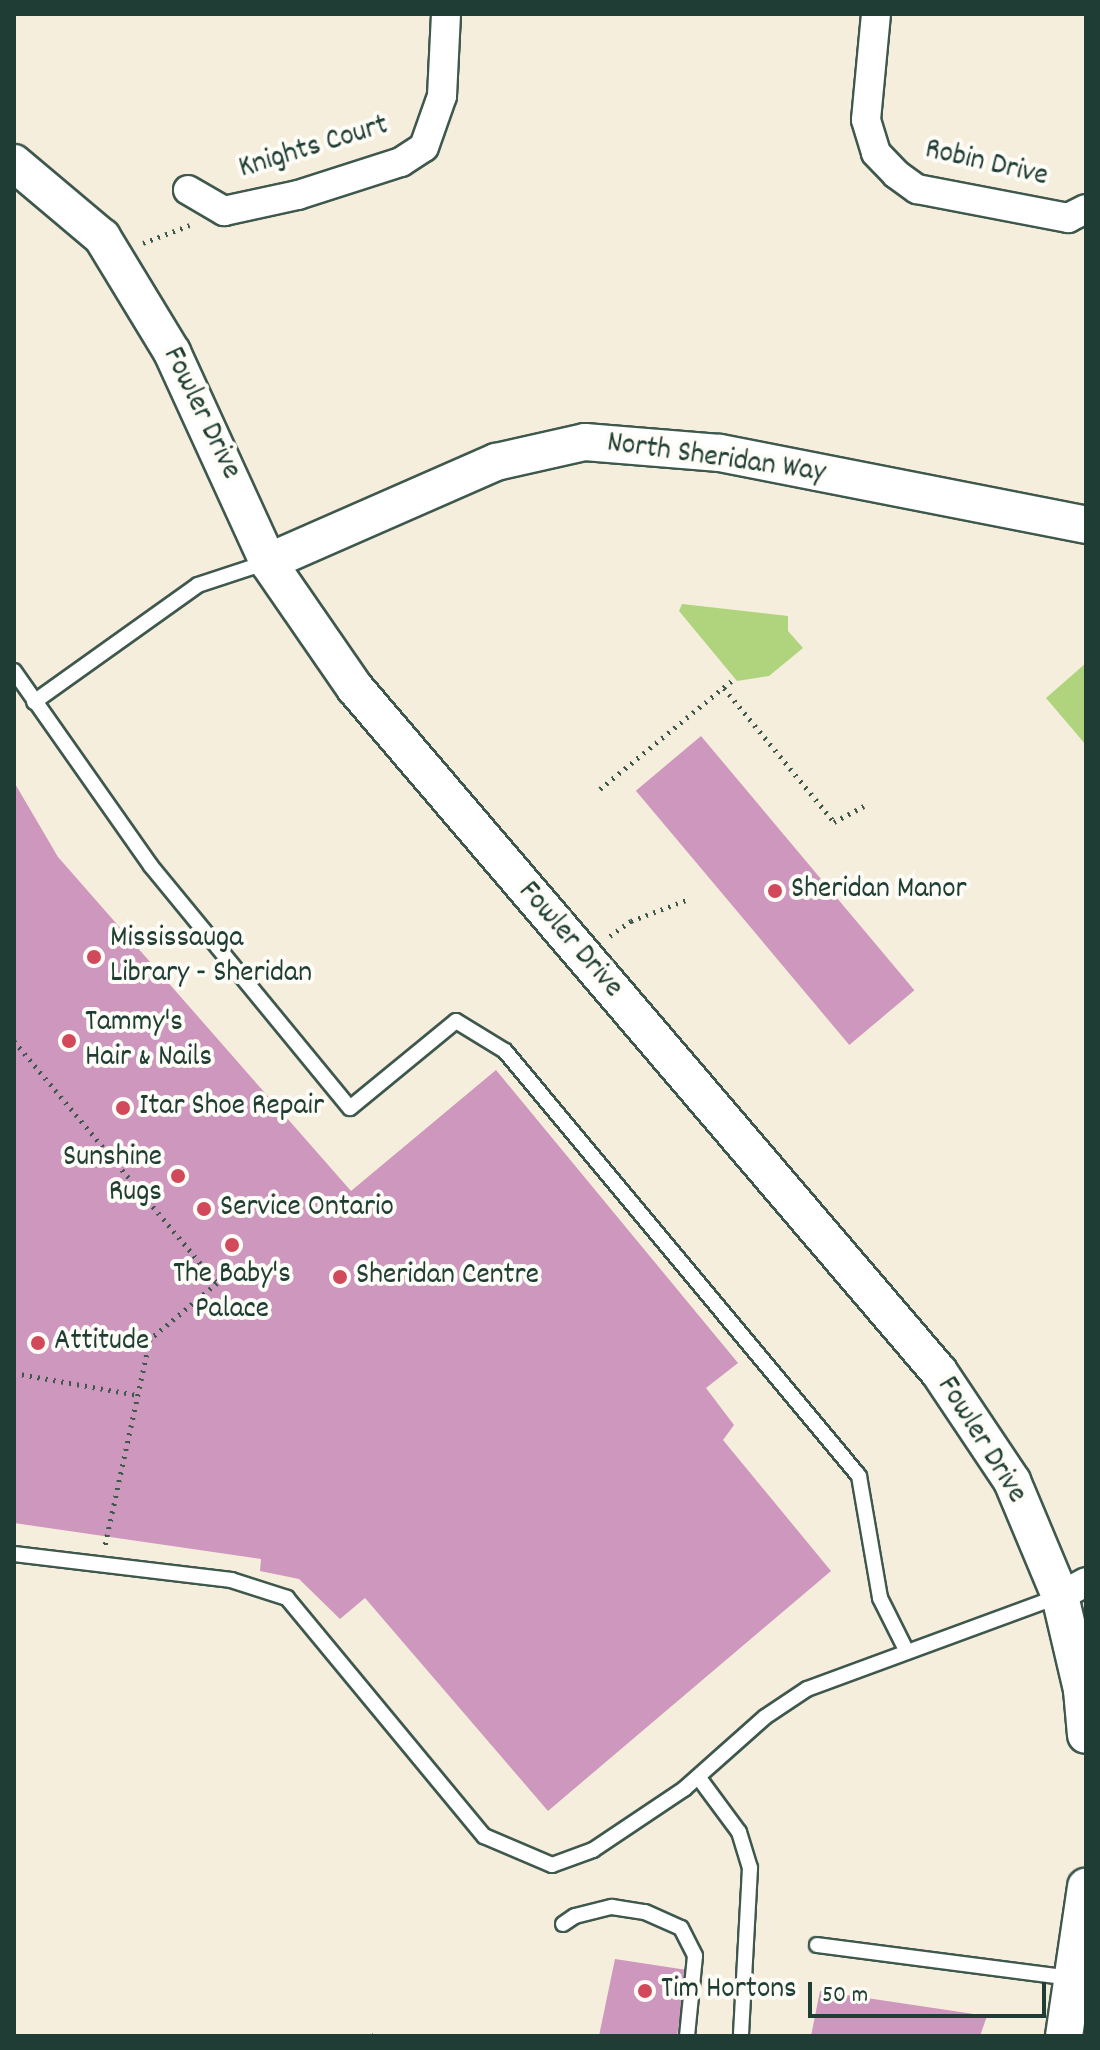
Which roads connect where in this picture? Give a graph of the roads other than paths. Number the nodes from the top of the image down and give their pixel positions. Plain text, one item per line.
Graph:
1 (446, 14) edge
2 (876, 14) edge
3 (14, 163) edge
4 (188, 190) dead end
5 (1086, 209) edge
6 (1086, 525) edge
7 (268, 562) junction
8 (14, 671) edge
9 (34, 702) junction
10 (14, 1554) edge
11 (1073, 1589) edge
12 (907, 1652) junction
13 (1086, 1735) edge
14 (699, 1778) junction
15 (1086, 1888) edge
16 (563, 1924) dead end
17 (817, 1945) dead end
18 (1073, 1979) junction
19 (687, 2036) edge
20 (741, 2036) edge
21 (1064, 2036) edge

1 - 4 street, Knights Court
2 - 5 street, Robin Drive
3 - 7 street, Fowler Drive
6 - 7 street, North Sheridan Way
7 - 9 lane
7 - 11 street, Fowler Drive
8 - 9 lane
9 - 12 lane
10 - 14 lane
11 - 12 lane
11 - 13 street, Fowler Drive
12 - 14 lane
14 - 20 lane
15 - 18 street
16 - 19 lane
17 - 18 lane
18 - 21 street

